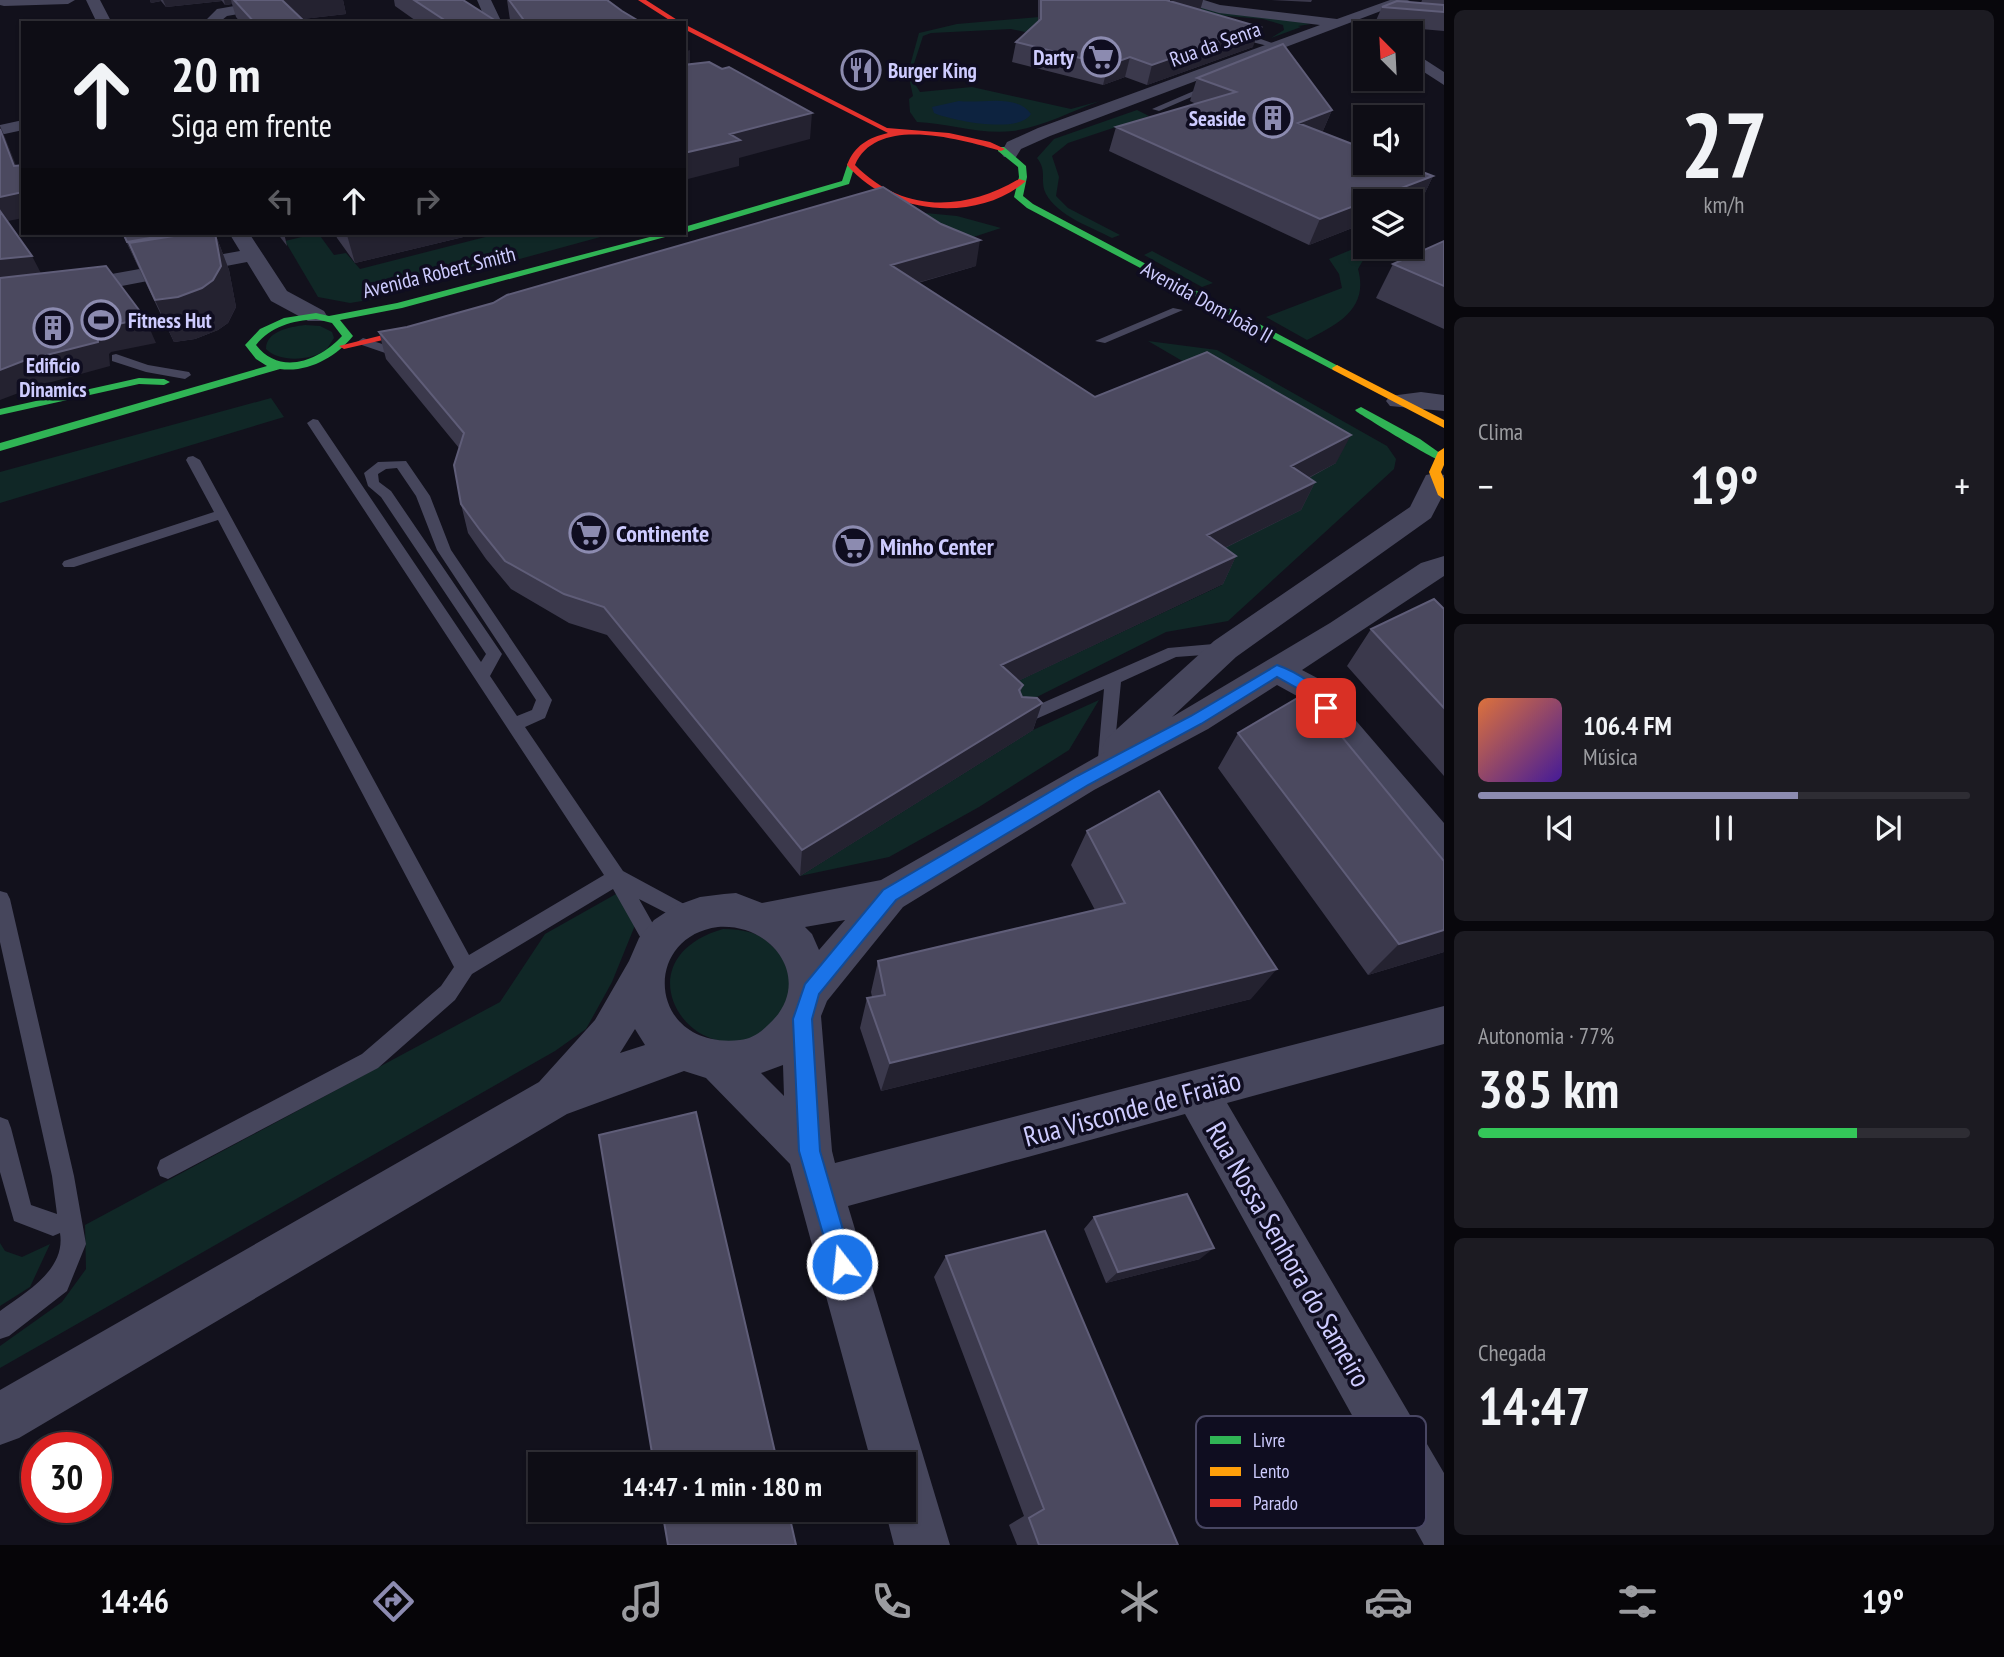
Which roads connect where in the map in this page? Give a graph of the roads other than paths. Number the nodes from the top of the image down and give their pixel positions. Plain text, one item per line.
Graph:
1 (20, 0) edge
2 (68, 0) edge
3 (93, 0) edge
4 (296, 0) edge
5 (484, 0) edge
6 (641, 0) edge
7 (1189, 0) edge
8 (2, 3) edge
9 (1405, 7) edge
10 (625, 8) dead end
11 (104, 21) edge
12 (216, 21) edge
13 (494, 21) edge
14 (645, 21) edge
15 (676, 21) edge
16 (1338, 23) junction
17 (1228, 25) edge
18 (686, 27) edge
19 (1353, 31) edge
20 (686, 44) edge
21 (1276, 46) junction
22 (1423, 65) edge
23 (740, 74) edge
24 (1444, 80) edge
25 (1219, 84) edge
26 (1156, 109) dead end
27 (21, 125) edge
28 (0, 130) edge
29 (926, 132) junction
30 (1044, 132) junction
31 (957, 135) junction
32 (854, 136) dead end
33 (1010, 153) junction
34 (853, 159) junction
35 (1022, 181) junction
36 (861, 198) edge
37 (909, 200) junction
38 (944, 204) junction
39 (991, 211) dead end
40 (686, 229) edge
41 (262, 235) edge
42 (667, 235) edge
43 (245, 242) edge
44 (0, 294) edge
45 (279, 296) junction
46 (1177, 310) dead end
47 (325, 317) junction
48 (447, 321) edge
49 (267, 326) junction
50 (1101, 341) dead end
51 (363, 342) junction
52 (421, 345) edge
53 (344, 346) junction
54 (116, 358) dead end
55 (278, 366) junction
56 (204, 367) dead end
57 (185, 375) junction
58 (163, 382) junction
59 (1399, 401) junction
60 (1346, 402) dead end
61 (1444, 403) edge
62 (0, 412) edge
63 (313, 423) dead end
64 (1444, 425) edge
65 (0, 429) edge
66 (0, 447) edge
67 (193, 460) dead end
68 (1441, 472) edge
69 (221, 514) junction
70 (69, 564) dead end
71 (1444, 566) edge
72 (1225, 649) junction
73 (1277, 671) junction
74 (482, 676) junction
75 (1113, 681) junction
76 (1021, 719) edge
77 (514, 724) junction
78 (1095, 769) junction
79 (1444, 849) edge
80 (616, 877) junction
81 (889, 895) junction
82 (0, 899) edge
83 (690, 917) junction
84 (766, 918) junction
85 (649, 959) junction
86 (465, 968) junction
87 (807, 1005) junction
88 (1444, 1025) edge
89 (701, 1056) junction
90 (1196, 1091) junction
91 (554, 1097) junction
92 (0, 1128) edge
93 (167, 1168) dead end
94 (815, 1170) junction
95 (53, 1224) dead end
96 (0, 1327) edge
97 (1381, 1416) edge
98 (0, 1419) edge
99 (895, 1452) edge
100 (1426, 1494) edge
101 (916, 1522) edge
102 (1444, 1526) edge
103 (922, 1545) edge

1 - 8 street
2 - 8 street
3 - 11 street
4 - 12 street
5 - 13 street
6 - 15 main road
7 - 16 street
9 - 16 street, Rua da Senra
10 - 14 main road
16 - 19 street
16 - 21 street, Rua da Senra
17 - 21 lane
18 - 29 main road
20 - 23 main road
21 - 30 street, Rua da Senra
22 - 24 street
25 - 26 lane
27 - 28 street
29 - 31 main road
29 - 34 main road
30 - 31 street, Rua da Senra
30 - 33 street, Rua da Senra
31 - 33 main road
32 - 34 main road
33 - 35 main road
34 - 37 main road
34 - 40 main road
35 - 38 main road
35 - 59 main road, Avenida Dom João II
36 - 37 main road
37 - 38 main road
38 - 39 main road
41 - 43 street
42 - 47 main road, Avenida Robert Smith
43 - 44 street
43 - 45 street
45 - 47 street
45 - 49 street
46 - 50 lane
47 - 49 main road, Avenida Robert Smith
47 - 53 main road
48 - 51 main road
49 - 55 main road
51 - 52 lane
51 - 53 main road
53 - 55 main road
54 - 57 lane
55 - 66 main road
56 - 57 main road
57 - 58 main road
58 - 62 main road
58 - 65 main road
59 - 61 street
59 - 64 main road, Avenida Dom João II
60 - 68 main road
63 - 74 lane
67 - 69 lane
68 - 72 street
69 - 70 lane
69 - 86 lane
71 - 73 street
72 - 75 lane
72 - 78 street
73 - 78 street
73 - 79 street
74 - 77 lane
74 - 77 lane
75 - 76 lane
75 - 78 lane
77 - 80 lane
78 - 81 street
80 - 83 lane
80 - 85 lane
80 - 86 lane
81 - 84 street
81 - 87 street
82 - 96 lane
83 - 84 street
83 - 85 street
84 - 87 street
85 - 89 street
85 - 91 street
86 - 93 lane
87 - 89 street
87 - 94 street
88 - 90 street, Rua Visconde de Fraião
89 - 91 street
89 - 94 street
90 - 94 street, Rua Visconde de Fraião
90 - 97 street, Rua Nossa Senhora do Sameiro
91 - 98 street
92 - 95 lane
94 - 99 street
100 - 102 street, Rua Nossa Senhora do Sameiro
101 - 103 street

